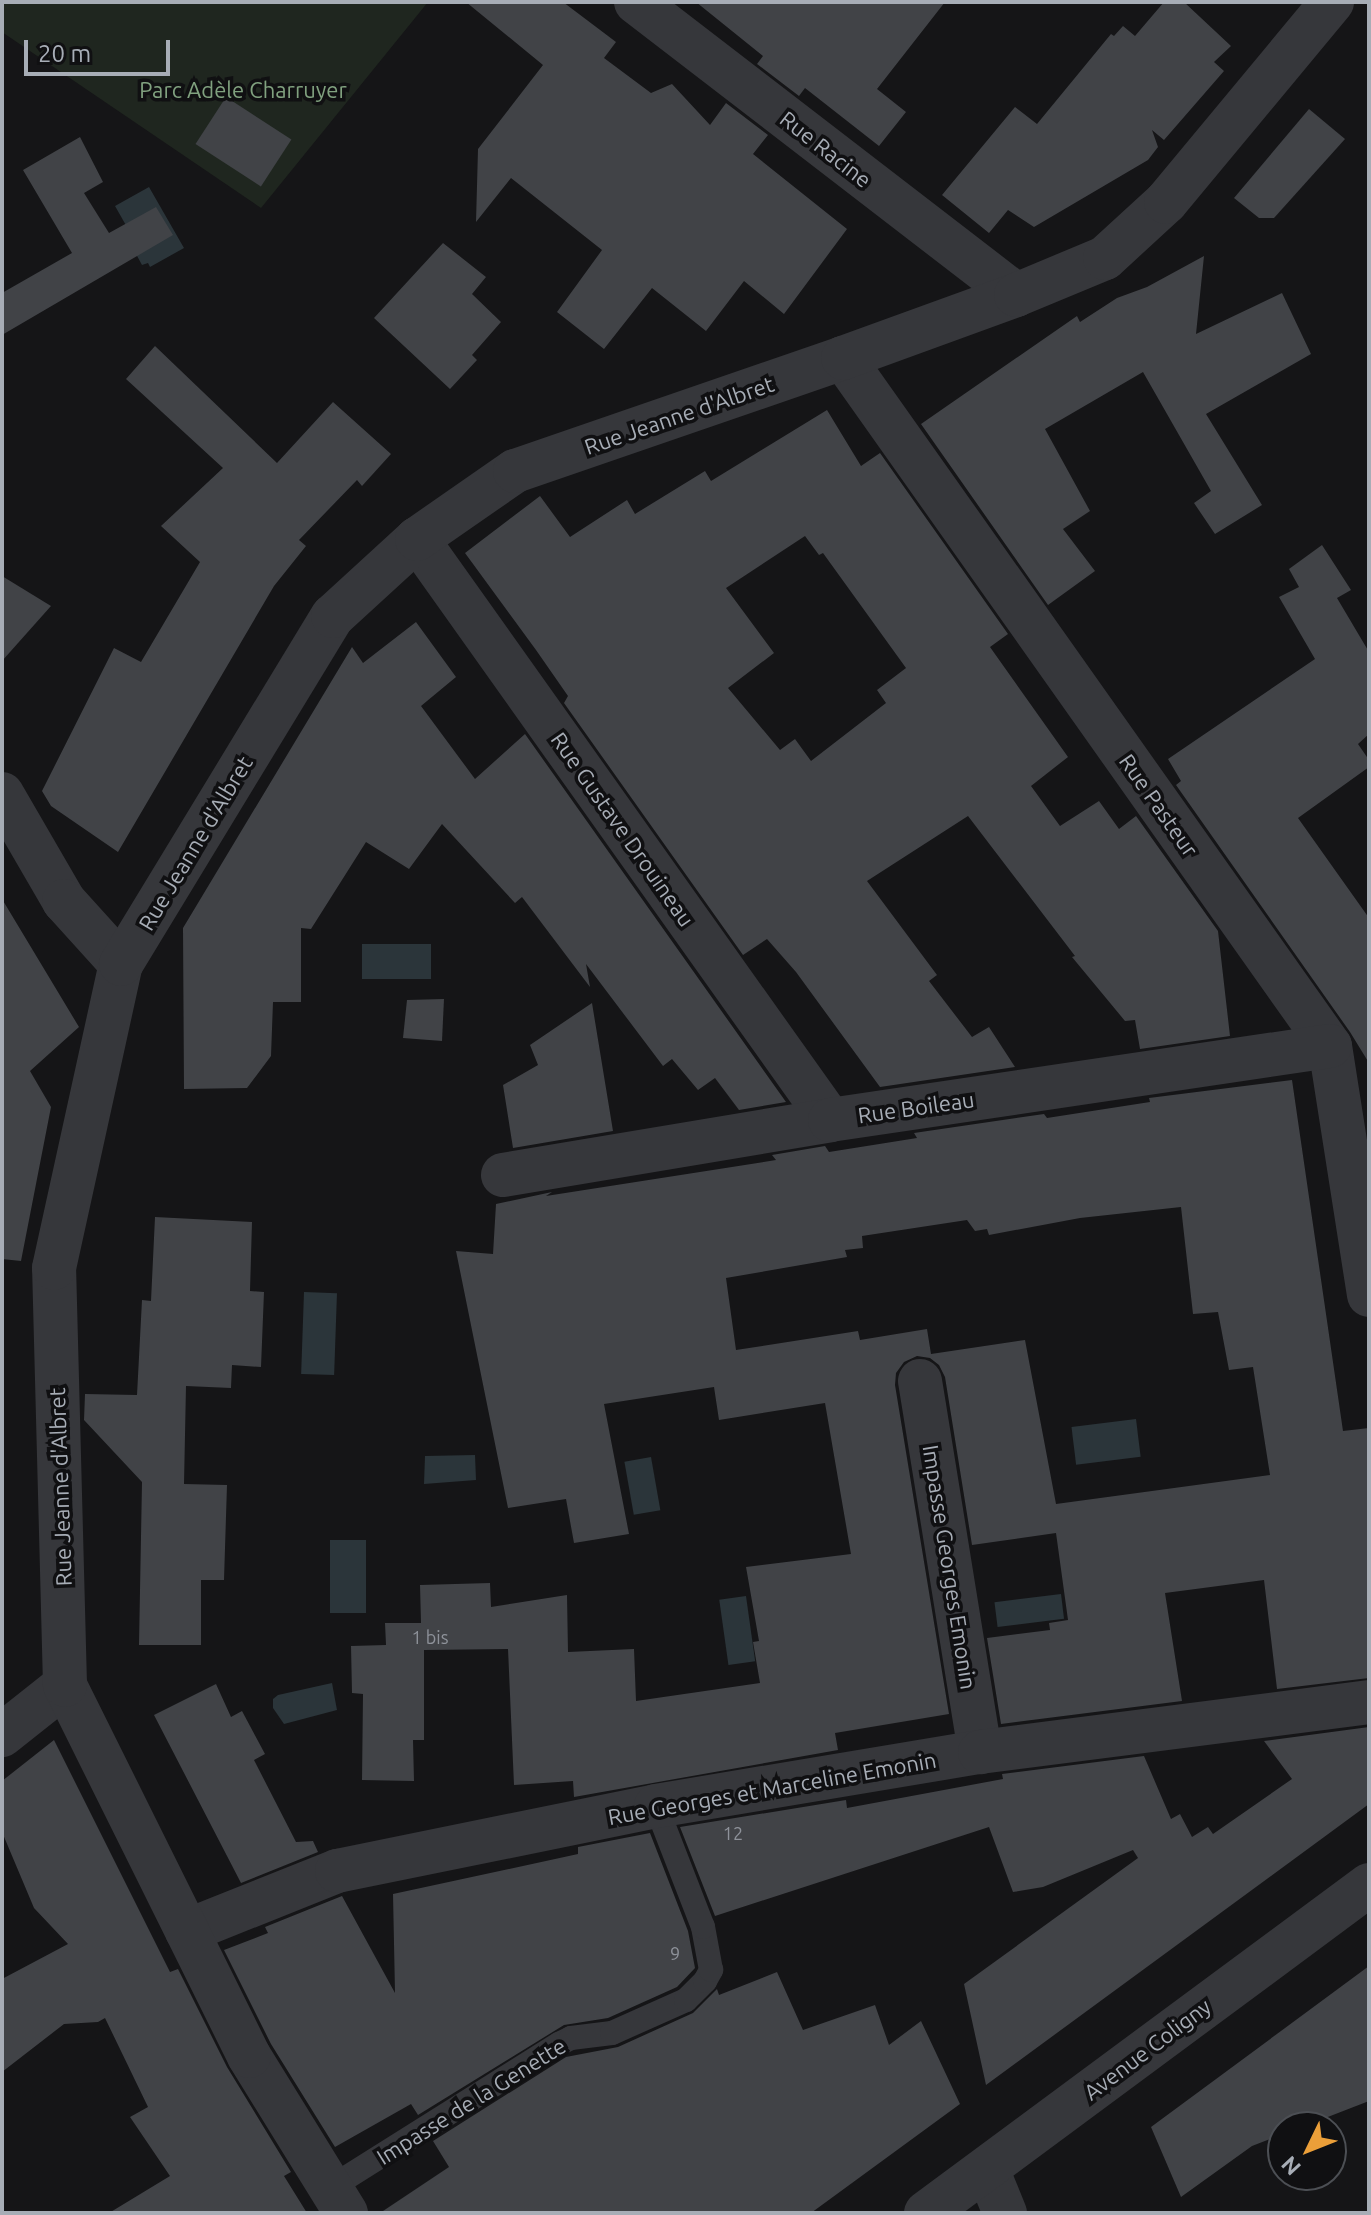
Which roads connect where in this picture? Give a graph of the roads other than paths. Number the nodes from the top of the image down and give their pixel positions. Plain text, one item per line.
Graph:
1 (636, 2) edge
2 (1332, 2) edge
3 (1016, 295) junction
4 (843, 358) junction
5 (417, 539) junction
6 (2, 794) edge
7 (121, 964) junction
8 (1330, 1046) junction
9 (830, 1120) junction
10 (503, 1175) dead end
11 (1369, 1295) edge
12 (920, 1381) dead end
13 (65, 1685) junction
14 (1369, 1702) edge
15 (2, 1735) edge
16 (980, 1752) junction
17 (656, 1806) junction
18 (1369, 1885) edge
19 (187, 1931) junction
20 (987, 2169) junction
21 (338, 2200) edge
22 (926, 2213) edge
23 (1005, 2213) edge

1 - 3 street, Rue Racine
2 - 3 street, Rue Jeanne d'Albret
3 - 4 street, Rue Jeanne d'Albret
4 - 5 street, Rue Jeanne d'Albret
4 - 8 street, Rue Pasteur
5 - 7 street, Rue Jeanne d'Albret
5 - 9 street, Rue Gustave Drouineau
6 - 7 street
7 - 13 street, Rue Jeanne d'Albret
8 - 9 street, Rue Boileau
8 - 11 street, Rue Pasteur
9 - 10 street, Rue Boileau
12 - 16 street, Impasse Georges Emonin
13 - 15 street
13 - 19 street, Rue Jeanne d'Albret
14 - 16 street, Rue Georges et Marceline Emonin
16 - 17 street, Rue Georges et Marceline Emonin
17 - 19 street, Rue Georges et Marceline Emonin
17 - 21 lane, Impasse de la Genette
18 - 20 street, Avenue Coligny
19 - 21 street, Rue Jeanne d'Albret
20 - 22 street, Avenue Coligny
20 - 23 street

